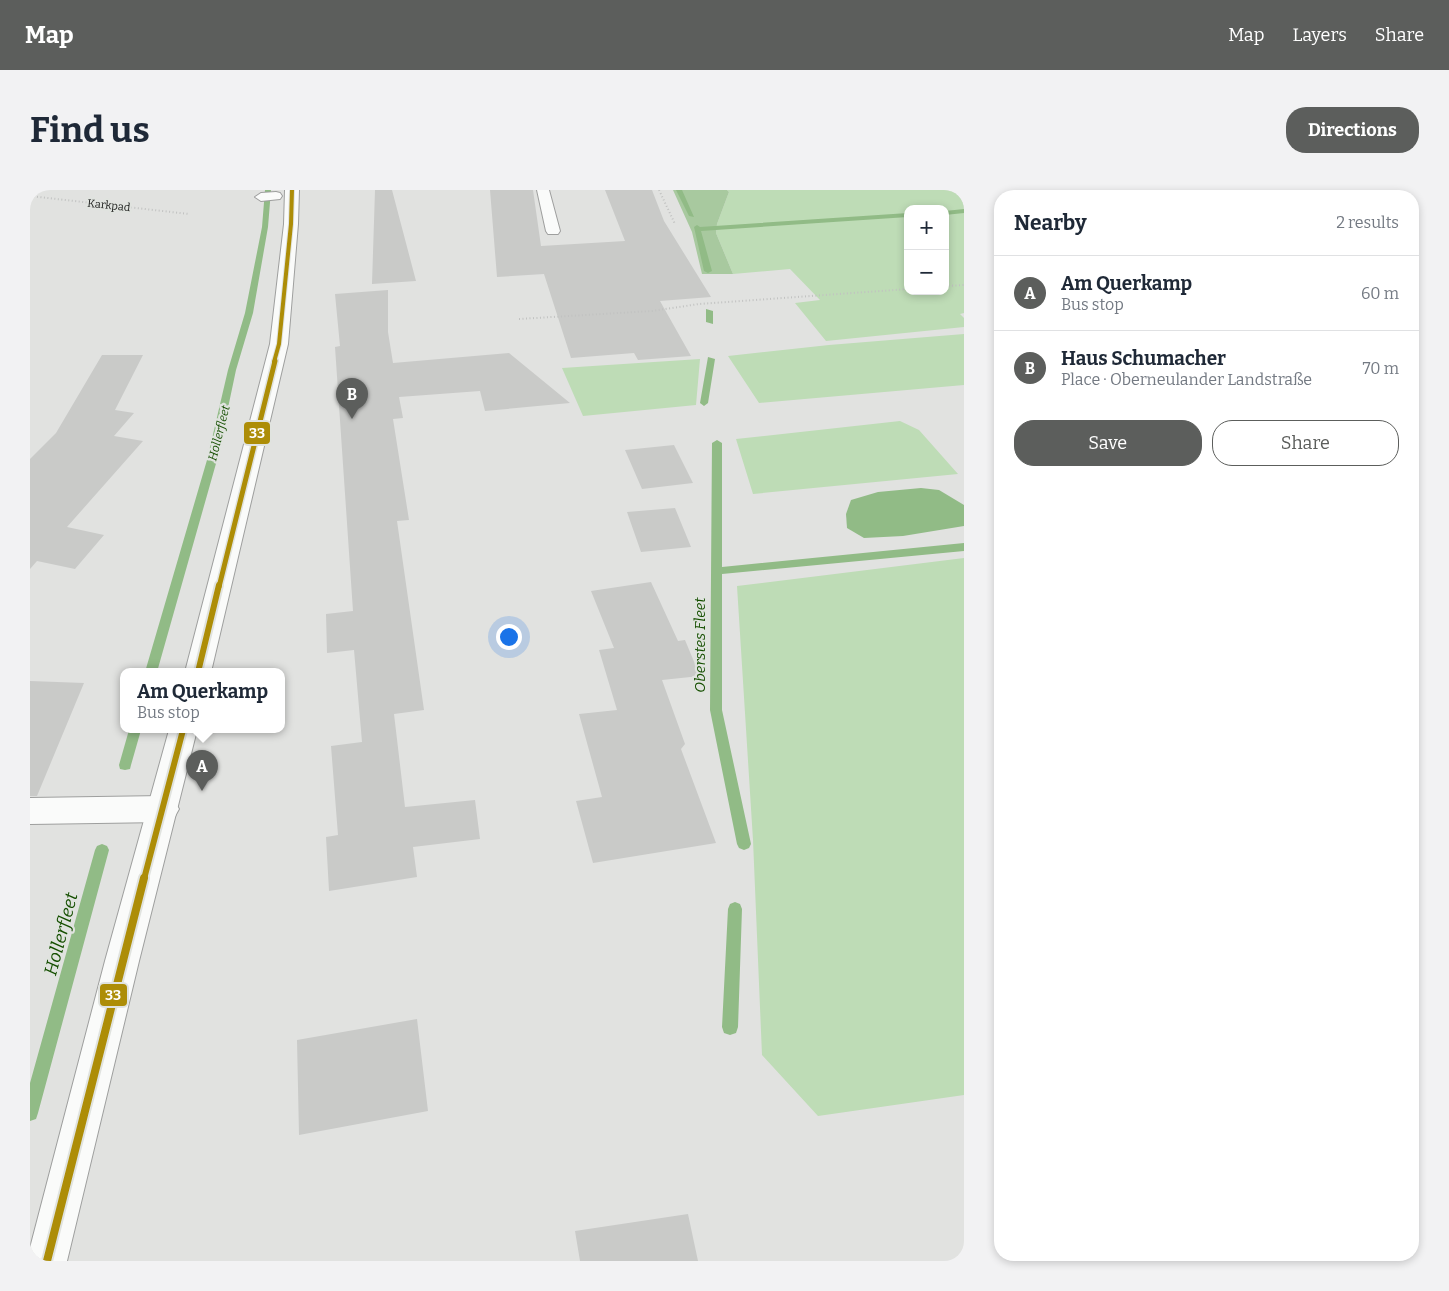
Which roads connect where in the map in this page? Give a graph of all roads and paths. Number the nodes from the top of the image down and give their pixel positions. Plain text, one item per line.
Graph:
1 (543, 190) edge
2 (659, 190) edge
3 (284, 193) edge
4 (30, 196) edge
5 (261, 197) dead end
6 (189, 214) dead end
7 (675, 224) dead end
8 (553, 231) dead end
9 (964, 285) edge
10 (949, 286) edge
11 (904, 289) edge
12 (519, 319) dead end
13 (199, 668) edge
14 (182, 733) edge
15 (164, 809) junction
16 (30, 810) edge
17 (47, 1261) edge

1 - 8 lane
2 - 7 path
3 - 5 lane
3 - 13 street
4 - 6 path, Karkpad
9 - 10 path
11 - 12 path
14 - 15 street
15 - 16 street
15 - 17 street

